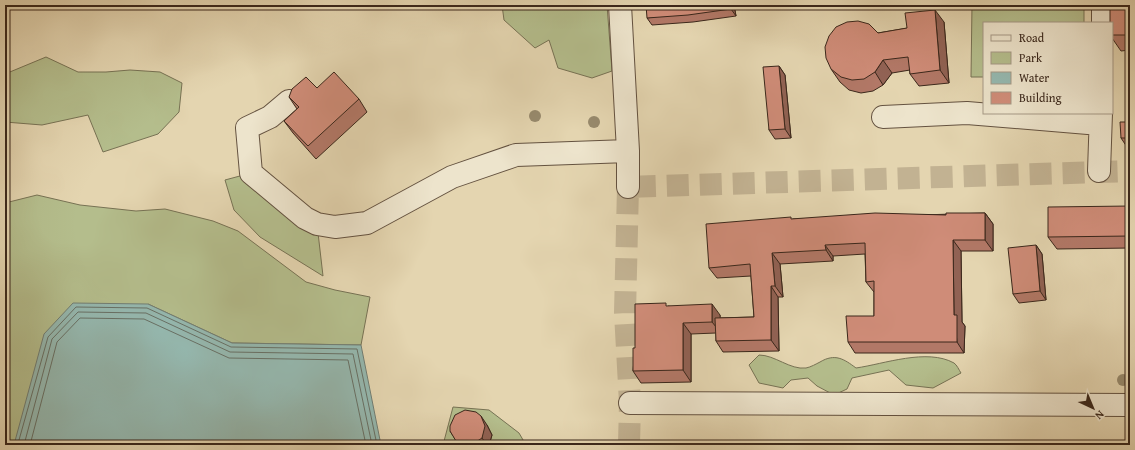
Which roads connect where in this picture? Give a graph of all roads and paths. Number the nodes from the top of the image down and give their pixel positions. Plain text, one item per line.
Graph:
1 (620, 5) edge
2 (1103, 5) edge
3 (1103, 22) edge
4 (290, 101) edge
5 (983, 113) edge
6 (1011, 114) edge
7 (883, 117) dead end
8 (1100, 118) edge
9 (628, 151) junction
10 (1099, 171) dead end
11 (628, 187) dead end
12 (630, 403) dead end
13 (1130, 406) edge

1 - 9 street
2 - 3 street
4 - 9 street
5 - 7 street
6 - 8 street
8 - 10 street
9 - 11 street
12 - 13 street

